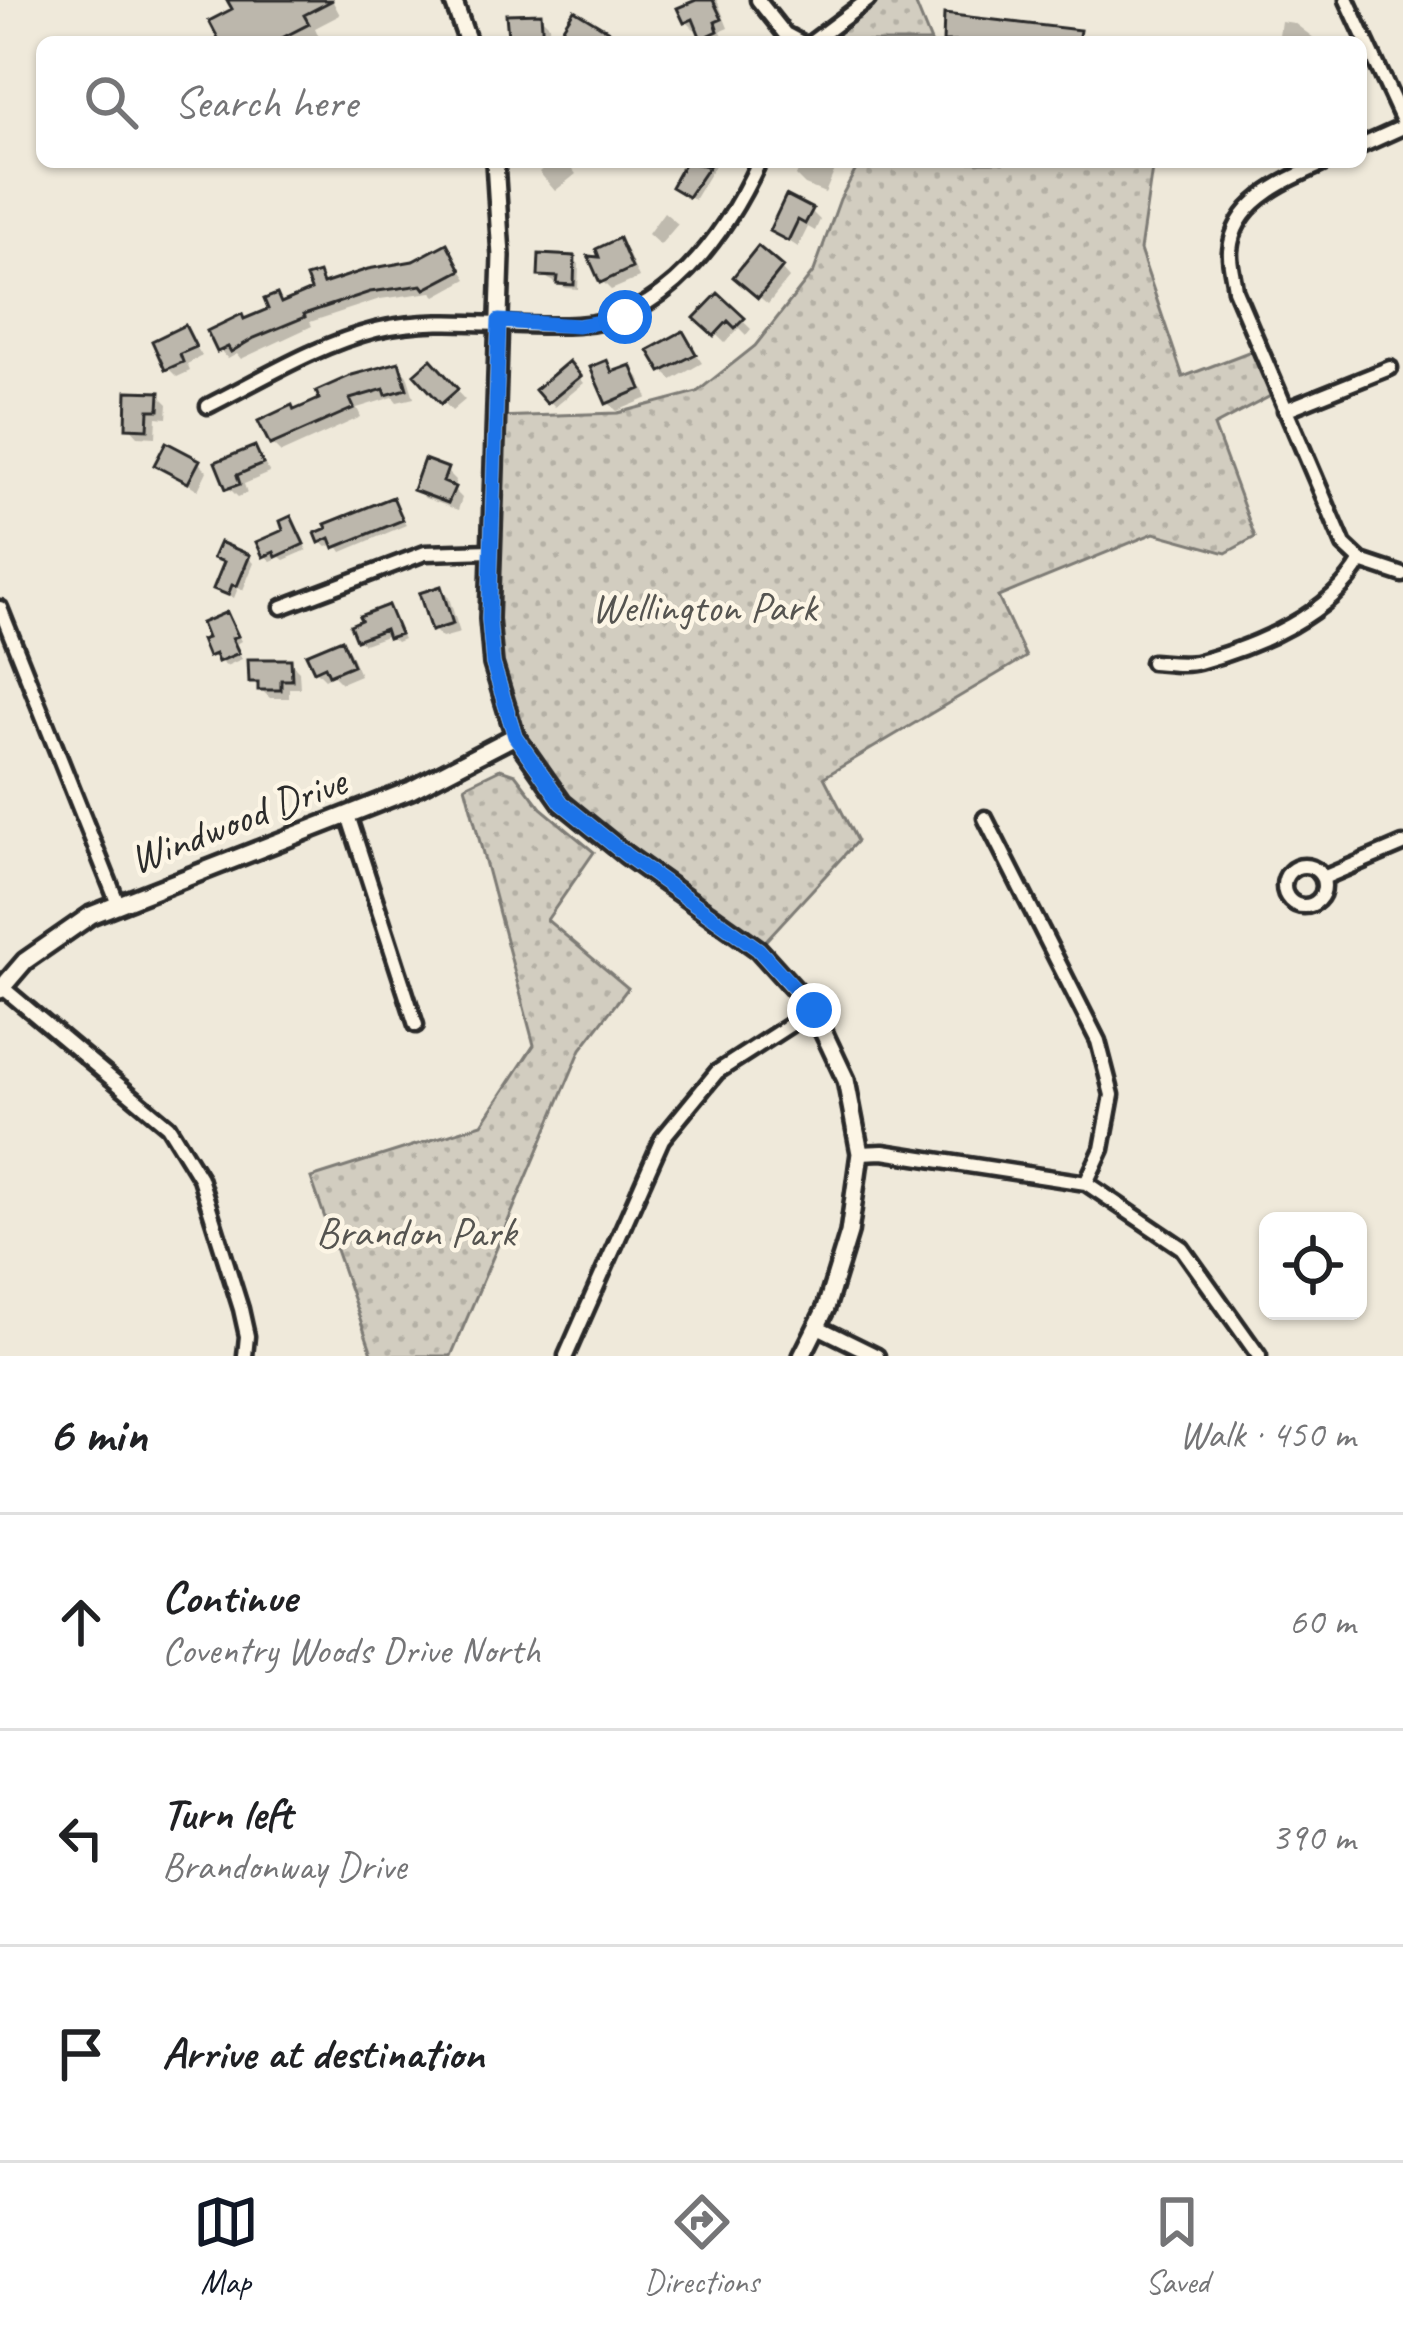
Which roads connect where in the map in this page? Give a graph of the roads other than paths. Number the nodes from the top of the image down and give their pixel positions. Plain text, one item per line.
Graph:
1 (453, 0) edge
2 (758, 0) edge
3 (868, 0) edge
4 (1347, 0) edge
5 (466, 36) edge
6 (789, 36) edge
7 (820, 36) edge
8 (1363, 36) edge
9 (1367, 44) edge
10 (1403, 124) edge
11 (1367, 143) edge
12 (495, 168) edge
13 (756, 168) edge
14 (1314, 168) edge
15 (499, 321) junction
16 (1390, 368) dead end
17 (208, 406) dead end
18 (1286, 410) junction
19 (491, 551) junction
20 (1361, 561) junction
21 (1403, 575) edge
22 (282, 607) dead end
23 (0, 608) edge
24 (1152, 662) dead end
25 (515, 736) junction
26 (348, 815) junction
27 (985, 818) dead end
28 (1403, 844) edge
29 (1323, 878) dead end
30 (118, 904) junction
31 (1, 988) edge
32 (814, 1010) junction
33 (416, 1025) dead end
34 (860, 1154) junction
35 (1087, 1183) junction
36 (818, 1328) junction
37 (245, 1356) edge
38 (566, 1356) edge
39 (802, 1356) edge
40 (877, 1356) edge
41 (1259, 1356) edge

1 - 5 street
2 - 6 street
3 - 7 street
4 - 8 street
9 - 10 street
10 - 11 street
12 - 15 street
13 - 15 street
14 - 18 street
15 - 17 street
15 - 19 street
16 - 18 street
18 - 20 street
19 - 22 street
19 - 25 street
20 - 21 street
20 - 24 street
23 - 30 street
25 - 26 street, Windwood Drive
25 - 32 street
26 - 30 street, Windwood Drive
26 - 33 street
27 - 35 street
28 - 29 street
30 - 31 street, Windwood Drive
31 - 37 street
32 - 34 street
32 - 38 street
34 - 35 street
34 - 36 street
35 - 41 street
36 - 39 street
36 - 40 street

